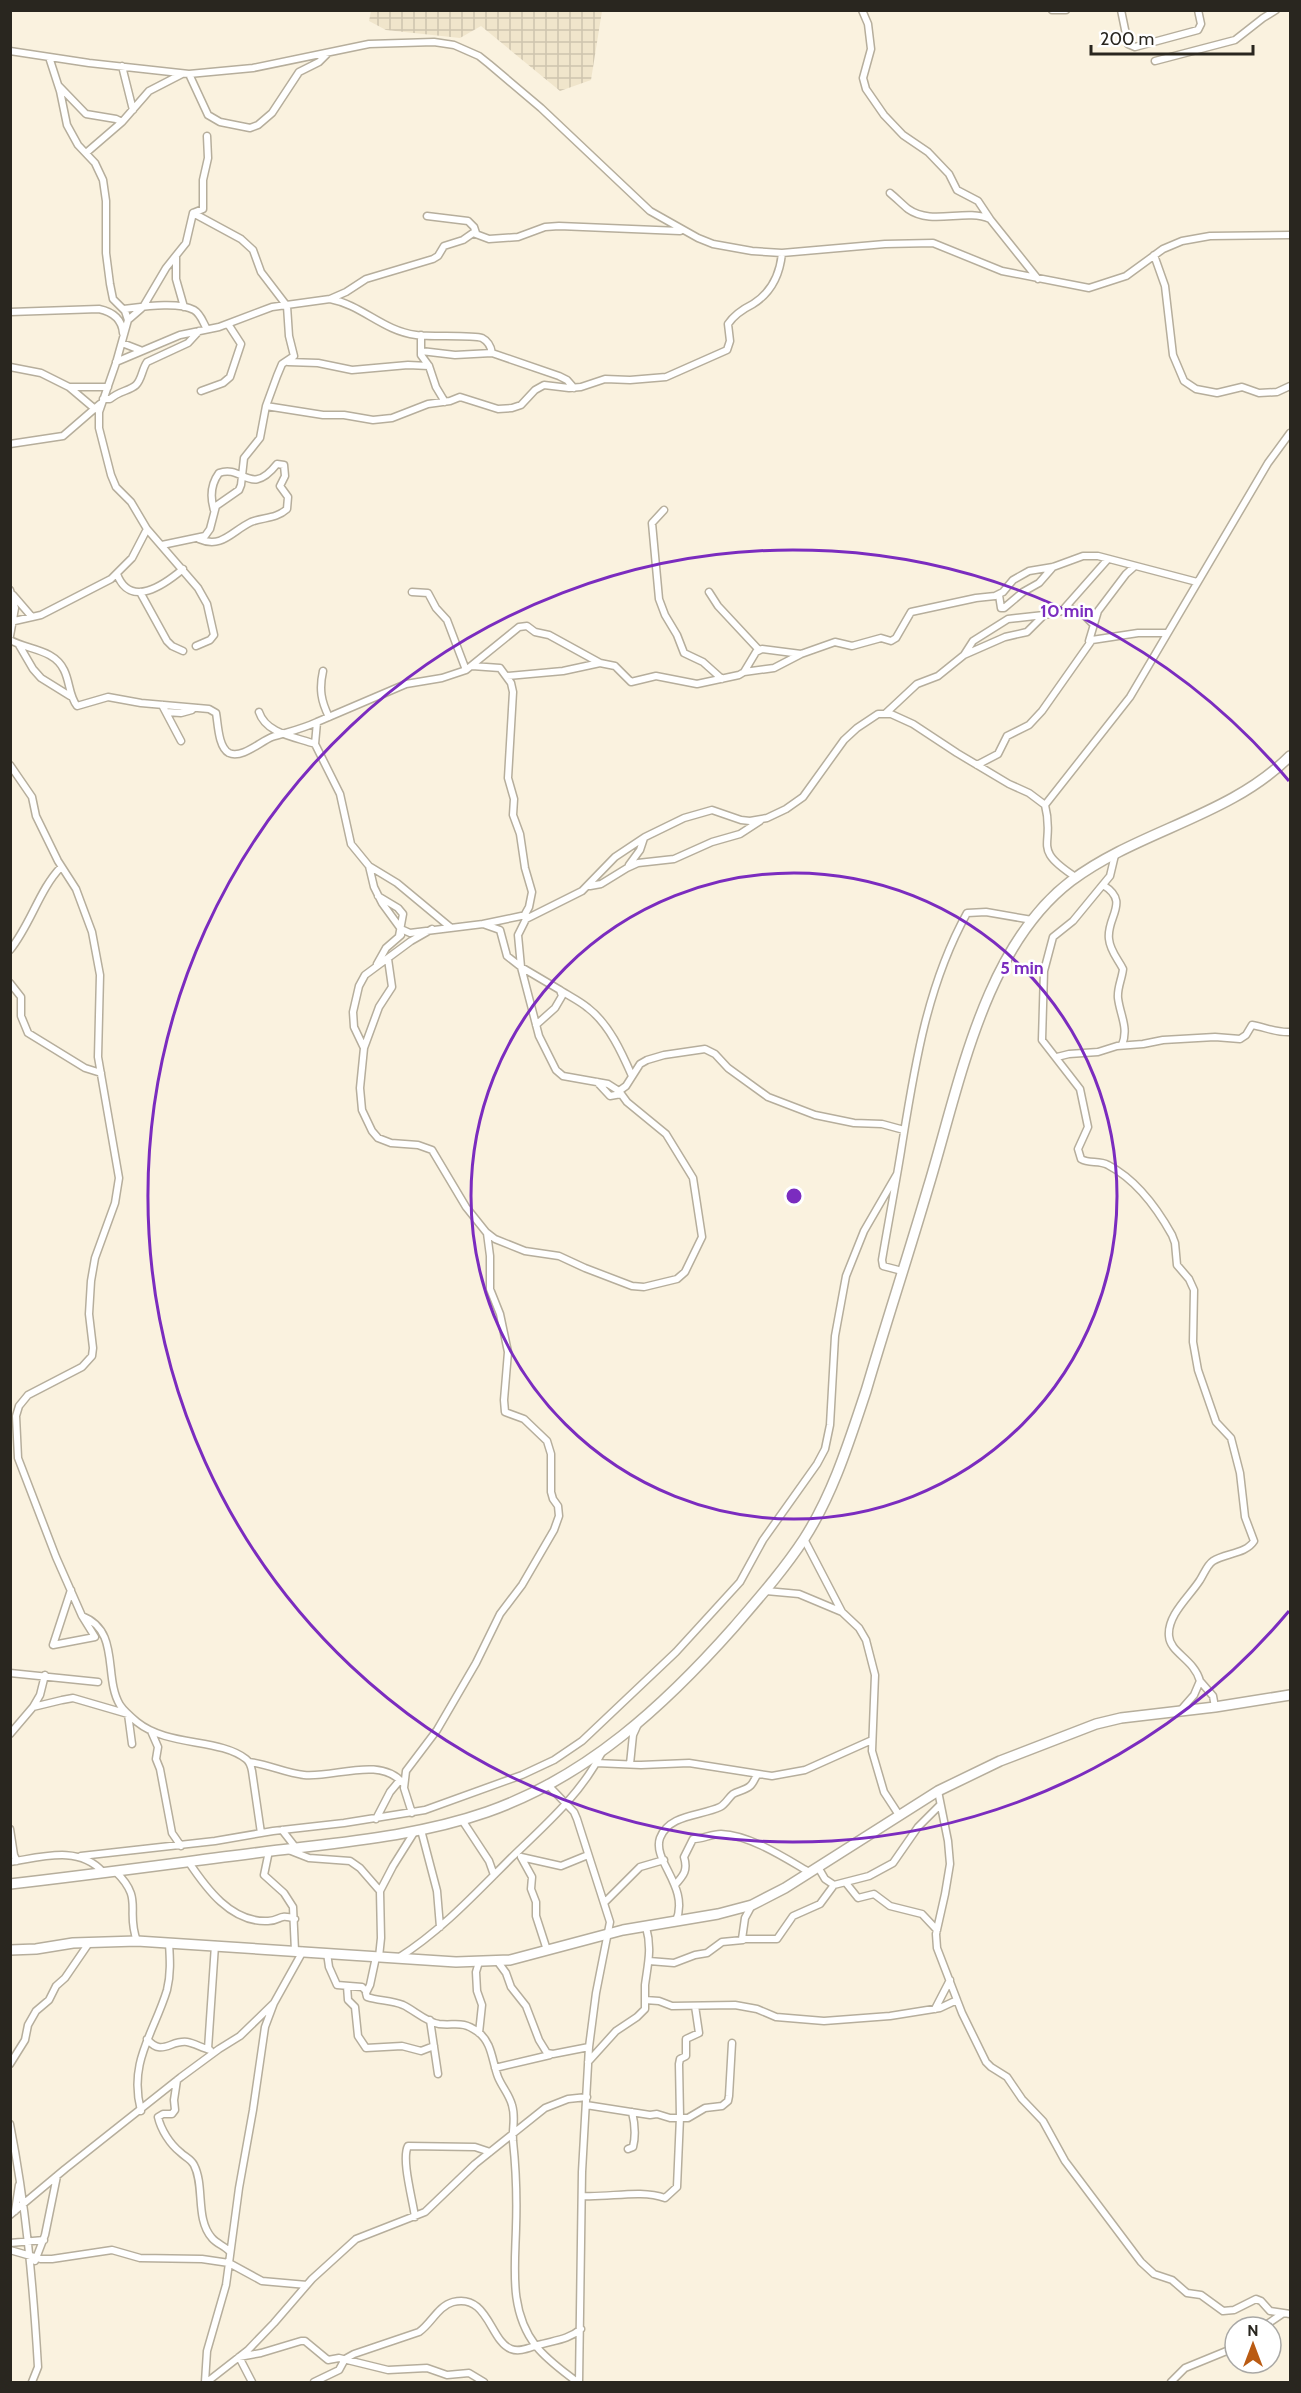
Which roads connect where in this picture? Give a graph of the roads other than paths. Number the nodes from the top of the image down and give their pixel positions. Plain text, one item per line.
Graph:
1 (862, 10) edge
2 (1052, 10) edge
3 (1066, 10) edge
4 (1121, 10) edge
5 (1198, 10) edge
6 (1276, 10) edge
7 (10, 51) edge
8 (327, 53) junction
9 (49, 57) junction
10 (1155, 61) dead end
11 (122, 66) junction
12 (185, 74) junction
13 (58, 86) junction
14 (134, 110) junction
15 (122, 122) junction
16 (207, 136) dead end
17 (86, 153) junction
18 (890, 193) dead end
19 (194, 213) junction
20 (427, 216) dead end
21 (990, 219) junction
22 (682, 231) junction
23 (476, 233) junction
24 (1290, 235) edge
25 (782, 253) junction
26 (1154, 255) junction
27 (177, 256) junction
28 (1038, 279) junction
29 (330, 298) junction
30 (287, 306) junction
31 (143, 307) junction
32 (184, 307) junction
33 (123, 309) junction
34 (10, 312) edge
35 (128, 320) junction
36 (228, 324) junction
37 (207, 329) junction
38 (199, 331) junction
39 (422, 335) junction
40 (123, 340) junction
41 (140, 350) junction
42 (421, 351) junction
43 (492, 353) junction
44 (294, 354) junction
45 (116, 362) junction
46 (285, 362) junction
47 (302, 362) junction
48 (429, 366) junction
49 (10, 367) edge
50 (1290, 386) edge
51 (69, 387) junction
52 (108, 387) junction
53 (574, 388) junction
54 (201, 391) dead end
55 (102, 402) junction
56 (445, 402) junction
57 (266, 406) junction
58 (95, 409) junction
59 (1290, 433) edge
60 (10, 444) edge
61 (243, 478) junction
62 (214, 510) junction
63 (664, 510) dead end
64 (147, 529) junction
65 (199, 539) junction
66 (162, 545) junction
67 (1108, 559) junction
68 (1135, 566) junction
69 (1053, 567) junction
70 (183, 569) junction
71 (117, 574) junction
72 (1197, 582) junction
73 (11, 592) edge
74 (140, 592) junction
75 (412, 592) dead end
76 (709, 592) dead end
77 (999, 595) junction
78 (1075, 596) junction
79 (1067, 607) junction
80 (1079, 612) junction
81 (1044, 615) junction
82 (32, 617) junction
83 (12, 621) edge
84 (1094, 625) junction
85 (1167, 633) junction
86 (10, 638) edge
87 (1088, 644) junction
88 (19, 645) junction
89 (196, 645) dead end
90 (759, 650) junction
91 (183, 651) dead end
92 (801, 654) junction
93 (964, 655) junction
94 (600, 663) junction
95 (469, 668) junction
96 (323, 671) dead end
97 (744, 672) junction
98 (507, 676) junction
99 (722, 679) junction
100 (72, 698) junction
101 (162, 705) junction
102 (196, 708) junction
103 (166, 711) junction
104 (259, 712) dead end
105 (884, 714) junction
106 (329, 717) junction
107 (317, 722) junction
108 (284, 734) junction
109 (181, 741) dead end
110 (315, 744) junction
111 (1290, 756) edge
112 (10, 765) edge
113 (977, 765) junction
114 (1045, 805) junction
115 (762, 819) junction
116 (645, 837) junction
117 (1115, 855) junction
118 (369, 866) junction
119 (61, 867) junction
120 (627, 868) junction
121 (1077, 878) junction
122 (1103, 885) junction
123 (588, 886) junction
124 (377, 895) junction
125 (532, 915) junction
126 (524, 916) junction
127 (516, 917) junction
128 (1032, 920) junction
129 (483, 924) junction
130 (450, 927) junction
131 (432, 929) junction
132 (400, 932) junction
133 (518, 935) junction
134 (10, 950) edge
135 (388, 959) junction
136 (377, 964) junction
137 (521, 967) junction
138 (10, 983) edge
139 (560, 990) junction
140 (536, 1025) junction
141 (1290, 1032) edge
142 (1122, 1045) junction
143 (364, 1048) junction
144 (1057, 1057) junction
145 (101, 1073) junction
146 (632, 1076) junction
147 (620, 1093) junction
148 (904, 1130) junction
149 (897, 1174) junction
150 (486, 1232) junction
151 (902, 1271) junction
152 (804, 1539) junction
153 (71, 1590) junction
154 (766, 1591) junction
155 (842, 1612) junction
156 (82, 1616) junction
157 (10, 1672) edge
158 (45, 1675) junction
159 (1200, 1681) junction
160 (98, 1682) dead end
161 (1290, 1695) edge
162 (33, 1707) junction
163 (1215, 1707) junction
164 (1180, 1711) junction
165 (128, 1714) junction
166 (638, 1724) junction
167 (151, 1730) junction
168 (10, 1734) edge
169 (872, 1740) junction
170 (132, 1744) dead end
171 (602, 1752) junction
172 (249, 1762) junction
173 (597, 1763) junction
174 (630, 1764) junction
175 (758, 1775) junction
176 (402, 1781) junction
177 (547, 1784) junction
178 (938, 1791) junction
179 (565, 1803) junction
180 (939, 1805) junction
181 (412, 1813) junction
182 (899, 1815) junction
183 (376, 1819) junction
184 (462, 1820) junction
185 (10, 1829) edge
186 (282, 1830) junction
187 (418, 1831) junction
188 (261, 1833) junction
189 (181, 1846) junction
190 (296, 1848) junction
191 (286, 1849) junction
192 (268, 1851) junction
193 (519, 1855) junction
194 (588, 1855) junction
195 (81, 1856) junction
196 (664, 1860) junction
197 (14, 1861) edge
198 (188, 1862) junction
199 (818, 1867) junction
200 (115, 1871) junction
201 (103, 1872) junction
202 (809, 1872) junction
203 (494, 1875) junction
204 (846, 1883) junction
205 (10, 1884) edge
206 (675, 1885) junction
207 (834, 1885) junction
208 (380, 1892) junction
209 (605, 1902) junction
210 (752, 1905) junction
211 (295, 1919) junction
212 (676, 1921) junction
213 (440, 1927) junction
214 (646, 1927) junction
215 (937, 1930) junction
216 (608, 1933) junction
217 (743, 1940) junction
218 (137, 1941) junction
219 (89, 1943) junction
220 (169, 1943) junction
221 (215, 1945) junction
222 (10, 1950) edge
223 (547, 1950) junction
224 (299, 1951) junction
225 (327, 1953) junction
226 (377, 1957) junction
227 (397, 1958) junction
228 (649, 1961) junction
229 (479, 1962) junction
230 (498, 1962) junction
231 (950, 1980) junction
232 (347, 1986) junction
233 (366, 1991) junction
234 (645, 2000) junction
235 (957, 2000) junction
236 (274, 2003) junction
237 (695, 2006) junction
238 (935, 2009) junction
239 (430, 2019) junction
240 (479, 2033) junction
241 (147, 2039) junction
242 (732, 2043) dead end
243 (434, 2046) junction
244 (589, 2047) junction
245 (212, 2050) junction
246 (553, 2054) junction
247 (588, 2063) junction
248 (10, 2064) edge
249 (495, 2068) junction
250 (438, 2074) dead end
251 (177, 2080) junction
252 (587, 2097) junction
253 (586, 2105) junction
254 (141, 2111) junction
255 (632, 2112) junction
256 (680, 2117) junction
257 (10, 2124) edge
258 (512, 2134) junction
259 (628, 2149) dead end
260 (490, 2152) junction
261 (57, 2175) junction
262 (20, 2178) junction
263 (582, 2196) junction
264 (25, 2204) junction
265 (13, 2213) edge
266 (415, 2217) junction
267 (44, 2240) junction
268 (10, 2243) edge
269 (29, 2243) junction
270 (10, 2250) edge
271 (230, 2252) junction
272 (34, 2257) junction
273 (229, 2263) junction
274 (307, 2285) junction
275 (1282, 2314) joint
276 (1290, 2314) edge
277 (581, 2329) junction
278 (536, 2346) junction
279 (1223, 2352) edge
280 (239, 2357) junction
281 (345, 2359) junction
282 (32, 2382) edge
283 (206, 2382) edge
284 (252, 2382) edge
285 (314, 2382) edge
286 (484, 2382) edge
287 (578, 2382) edge
288 (1171, 2382) edge

1 - 21 street
2 - 3 street
4 - 5 street
6 - 10 street
7 - 9 street
8 - 12 street
8 - 12 street
8 - 22 street
9 - 11 street
9 - 13 street
11 - 12 street
11 - 14 street
12 - 14 street
13 - 15 street
13 - 17 street
14 - 15 street
15 - 17 street
16 - 19 street
17 - 33 street
18 - 21 street
19 - 27 street
19 - 30 street
20 - 23 street
21 - 28 street
22 - 23 street
22 - 25 street
23 - 29 street
24 - 26 street
25 - 28 street
25 - 53 street
26 - 28 street
26 - 50 street
27 - 31 street
27 - 32 street
29 - 30 street
29 - 39 street
30 - 36 street
30 - 44 street
31 - 32 street
31 - 33 street
31 - 35 street
32 - 37 street
33 - 35 street
34 - 40 street
35 - 40 street
36 - 37 street
36 - 54 street
37 - 38 street
38 - 41 street
38 - 55 street
39 - 42 street
39 - 43 street
40 - 41 street
40 - 45 street
41 - 45 street
42 - 43 street
42 - 48 street
43 - 53 street
44 - 46 street
44 - 47 street
45 - 52 street
46 - 47 street
46 - 57 street
47 - 48 street
48 - 56 street
49 - 51 street
51 - 52 street
51 - 58 street
52 - 55 street
53 - 56 street
55 - 58 street
55 - 64 street
56 - 57 street
57 - 61 street
58 - 60 street
59 - 72 street
61 - 62 street
61 - 62 street
61 - 65 street
62 - 65 street
63 - 99 street
64 - 66 street
64 - 71 street
65 - 66 street
66 - 70 street
67 - 68 street
67 - 69 street
67 - 78 street
68 - 72 street
68 - 84 street
69 - 77 street
69 - 77 street
70 - 74 street
70 - 89 street
71 - 74 street
71 - 82 street
72 - 85 street
73 - 82 street
73 - 83 street
74 - 91 street
75 - 95 street
76 - 90 street
77 - 92 street
78 - 79 street
78 - 80 street
79 - 80 street
79 - 81 street
80 - 84 street
81 - 93 street
81 - 93 street
82 - 83 street
83 - 86 street
84 - 87 street
85 - 87 street
85 - 114 street
86 - 88 street
87 - 113 street
88 - 100 street
88 - 100 street
90 - 92 street
90 - 97 street
92 - 97 street
93 - 105 street
94 - 95 street
94 - 98 street
94 - 99 street
95 - 98 street
95 - 106 street
96 - 106 street
97 - 99 street
98 - 126 street
100 - 101 street
101 - 102 street
101 - 103 street
102 - 103 street
102 - 108 street
103 - 109 street
104 - 108 street
105 - 113 street
105 - 115 street
106 - 107 street
107 - 108 street
107 - 110 street
108 - 110 street
110 - 118 street
111 - 117 main road
112 - 119 street
113 - 114 street
114 - 121 street
115 - 116 street
115 - 120 street
116 - 120 street
116 - 123 street
117 - 121 main road
117 - 122 street
118 - 124 street
118 - 130 street
119 - 134 street
119 - 145 street
120 - 123 street
121 - 128 main road
122 - 142 street
122 - 144 street
123 - 125 street
124 - 132 street
124 - 132 street
125 - 126 street
125 - 133 street
126 - 127 street
127 - 129 street
127 - 133 street
128 - 148 street
128 - 151 main road
129 - 130 street
129 - 137 street
130 - 131 street
131 - 132 street
131 - 135 street
132 - 136 street
133 - 137 street
135 - 136 street
135 - 143 street
136 - 143 street
137 - 139 street
137 - 140 street
138 - 145 street
139 - 140 street
139 - 146 street
140 - 147 street
141 - 142 street
142 - 144 street
143 - 150 street
144 - 159 street
145 - 153 street
146 - 147 street
146 - 148 street
147 - 150 street
148 - 149 street
149 - 151 street
149 - 181 street
150 - 176 street
151 - 152 main road
152 - 154 main road
152 - 155 street
153 - 156 street
153 - 156 street
154 - 155 street
154 - 166 main road
155 - 169 street
156 - 165 street
157 - 158 street
158 - 160 street
158 - 162 street
159 - 163 street
159 - 164 street
161 - 163 main road
162 - 165 street
162 - 168 street
163 - 164 main road
164 - 178 main road
165 - 167 street
165 - 170 street
166 - 171 main road
166 - 174 street
167 - 172 street
167 - 189 street
169 - 175 street
169 - 182 street
171 - 173 street
171 - 177 main road
172 - 176 street
172 - 188 street
173 - 174 street
173 - 179 street
174 - 175 street
175 - 196 street
176 - 181 street
176 - 183 street
177 - 179 street
177 - 184 main road
178 - 180 street
178 - 182 main road
179 - 193 street
179 - 194 street
180 - 204 street
180 - 215 street
181 - 183 street
182 - 199 main road
183 - 186 street
184 - 187 main road
184 - 203 street
185 - 197 street
186 - 188 street
186 - 190 street
187 - 190 main road
187 - 208 street
187 - 213 street
188 - 189 street
189 - 195 street
190 - 191 main road
191 - 192 main road
191 - 208 street
192 - 198 main road
192 - 211 street
193 - 194 street
193 - 203 street
193 - 223 street
194 - 209 street
195 - 197 street
195 - 201 street
196 - 206 street
196 - 209 street
198 - 200 main road
198 - 211 street
199 - 202 main road
199 - 207 street
200 - 201 main road
200 - 218 street
201 - 205 main road
202 - 206 street
202 - 210 main road
203 - 213 street
204 - 207 street
204 - 215 street
206 - 212 street
207 - 217 street
208 - 226 street
209 - 216 street
210 - 212 main road
210 - 217 street
211 - 224 street
212 - 214 main road
213 - 227 street
214 - 216 main road
214 - 228 street
215 - 231 street
216 - 223 main road
216 - 244 street
217 - 228 street
218 - 219 main road
218 - 220 main road
219 - 222 main road
219 - 248 street
220 - 221 main road
220 - 241 street
221 - 224 main road
221 - 245 street
223 - 230 main road
224 - 225 main road
224 - 236 street
225 - 226 main road
225 - 232 street
226 - 227 main road
226 - 233 street
227 - 229 main road
228 - 234 street
229 - 230 main road
229 - 240 street
230 - 246 street
231 - 235 street
231 - 238 street
232 - 233 street
232 - 243 street
233 - 239 street
234 - 237 street
234 - 247 street
235 - 238 street
235 - 275 street
236 - 245 street
236 - 271 street
237 - 238 street
237 - 256 street
239 - 240 street
239 - 243 street
240 - 249 street
241 - 245 street
241 - 254 street
242 - 256 street
243 - 250 street
244 - 246 street
244 - 247 street
245 - 251 street
246 - 249 street
247 - 252 street
249 - 258 street
251 - 254 street
251 - 271 street
252 - 253 street
252 - 258 street
253 - 255 street
253 - 263 street
254 - 261 street
255 - 256 street
255 - 259 street
256 - 263 street
257 - 262 street
258 - 260 street
258 - 278 street
260 - 266 street
260 - 266 street
261 - 264 street
261 - 267 street
262 - 264 street
262 - 265 street
263 - 277 street
264 - 265 street
264 - 269 street
266 - 274 street
267 - 269 street
267 - 272 street
268 - 269 street
269 - 272 street
270 - 272 street
271 - 273 street
272 - 273 street
272 - 282 street
273 - 274 street
273 - 283 street
274 - 280 street
275 - 276 street
277 - 278 street
277 - 287 street
278 - 281 street
278 - 287 street
279 - 288 street
280 - 281 street
280 - 283 street
280 - 284 street
281 - 285 street
281 - 286 street

